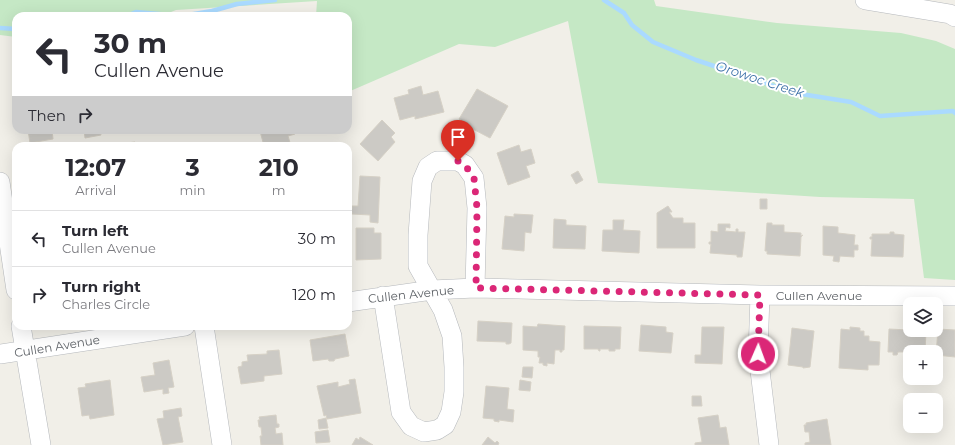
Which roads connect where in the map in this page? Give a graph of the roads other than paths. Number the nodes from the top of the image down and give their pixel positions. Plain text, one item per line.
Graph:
1 (865, 0) edge
2 (955, 17) edge
3 (0, 182) edge
4 (12, 263) edge
5 (476, 288) junction
6 (432, 290) junction
7 (760, 295) junction
8 (383, 296) junction
9 (955, 296) edge
10 (352, 301) edge
11 (22, 330) edge
12 (159, 330) edge
13 (205, 330) edge
14 (25, 351) junction
15 (0, 354) edge
16 (41, 445) edge
17 (222, 445) edge
18 (769, 445) edge

1 - 2 street
3 - 4 street
5 - 6 street, Cullen Avenue
5 - 6 street
5 - 7 street, Cullen Avenue
6 - 8 street, Cullen Avenue
6 - 8 street
7 - 9 street, Cullen Avenue
7 - 18 street
8 - 10 street, Cullen Avenue
11 - 14 street
12 - 14 street, Cullen Avenue
13 - 17 street
14 - 15 street, Cullen Avenue
14 - 16 street

